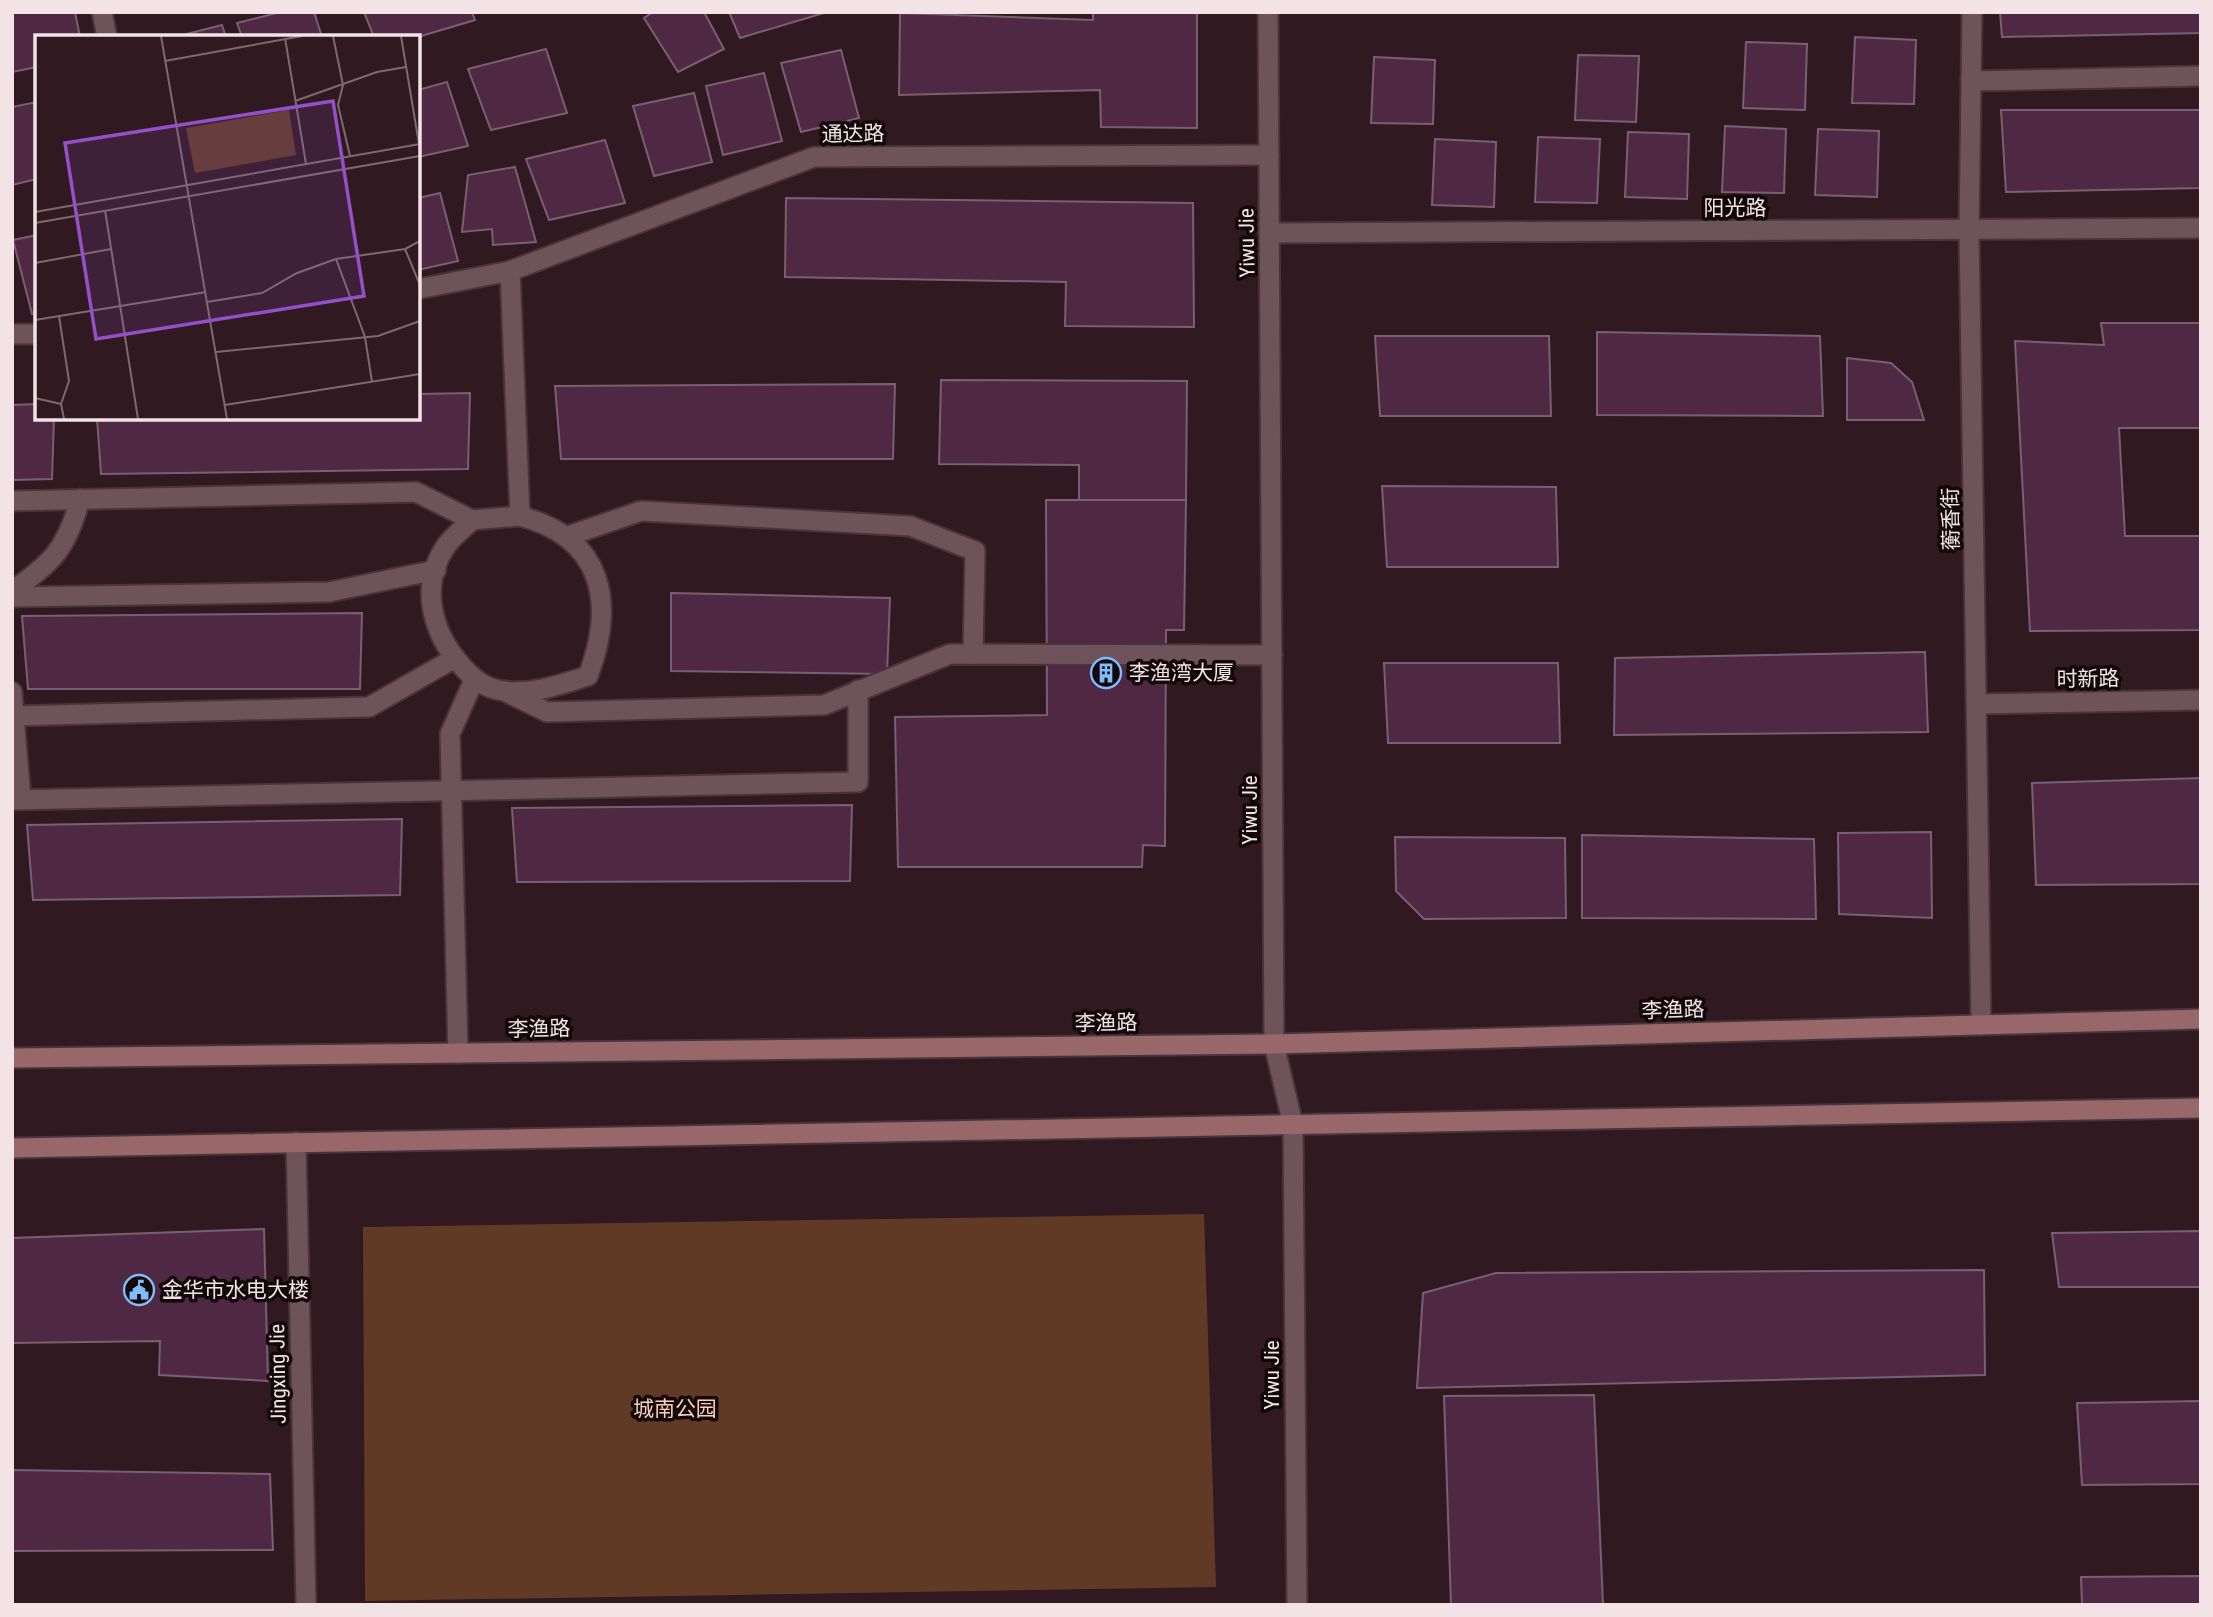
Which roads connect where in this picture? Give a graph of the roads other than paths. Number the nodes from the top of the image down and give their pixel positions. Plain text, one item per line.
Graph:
1 (102, 12) edge
2 (1268, 12) edge
3 (1972, 12) edge
4 (107, 35) edge
5 (2201, 76) edge
6 (1971, 81) junction
7 (1269, 155) junction
8 (2201, 228) edge
9 (1969, 230) junction
10 (1269, 233) junction
11 (510, 271) junction
12 (420, 289) edge
13 (12, 334) edge
14 (35, 334) edge
15 (80, 499) junction
16 (12, 500) edge
17 (520, 516) junction
18 (472, 520) junction
19 (568, 536) junction
20 (436, 570) junction
21 (12, 591) edge
22 (12, 597) edge
23 (973, 654) junction
24 (1272, 656) junction
25 (455, 658) junction
26 (474, 680) junction
27 (858, 690) junction
28 (12, 691) edge
29 (504, 691) junction
30 (2201, 700) edge
31 (1977, 704) junction
32 (13, 716) edge
33 (451, 790) junction
34 (17, 799) edge
35 (2201, 1019) edge
36 (1981, 1025) junction
37 (1274, 1044) junction
38 (458, 1053) junction
39 (12, 1058) edge
40 (2201, 1108) edge
41 (1293, 1125) junction
42 (296, 1142) junction
43 (12, 1148) edge
44 (306, 1605) edge
45 (1297, 1605) edge

1 - 4 street
2 - 7 street, Yiwu Jie
3 - 6 street, 蘅香街
5 - 6 street
6 - 9 street, 蘅香街
7 - 10 street, Yiwu Jie
7 - 11 street, 通达路
8 - 9 street, 阳光路
9 - 10 street, 阳光路
9 - 31 street, 蘅香街
10 - 24 street, Yiwu Jie
11 - 12 street, 通达路
11 - 17 street
13 - 14 street
15 - 16 street
15 - 18 street
15 - 21 street
17 - 18 street
17 - 19 street
18 - 20 street
19 - 23 street
19 - 29 street
20 - 22 street
20 - 25 street
23 - 24 street
23 - 27 street
24 - 37 street, Yiwu Jie
25 - 26 street
25 - 32 street
26 - 29 street
26 - 33 street
27 - 29 street
27 - 33 street
28 - 32 street
30 - 31 street, 时新路
31 - 36 street, 蘅香街
32 - 34 street
33 - 34 street
33 - 38 street
35 - 36 main road, 李渔路
36 - 37 main road, 李渔路
37 - 38 main road, 李渔路
37 - 41 street, Yiwu Jie
38 - 39 main road, 李渔路
40 - 41 main road
41 - 42 main road
41 - 45 street, Yiwu Jie
42 - 43 main road
42 - 44 street, Jingxing Jie

